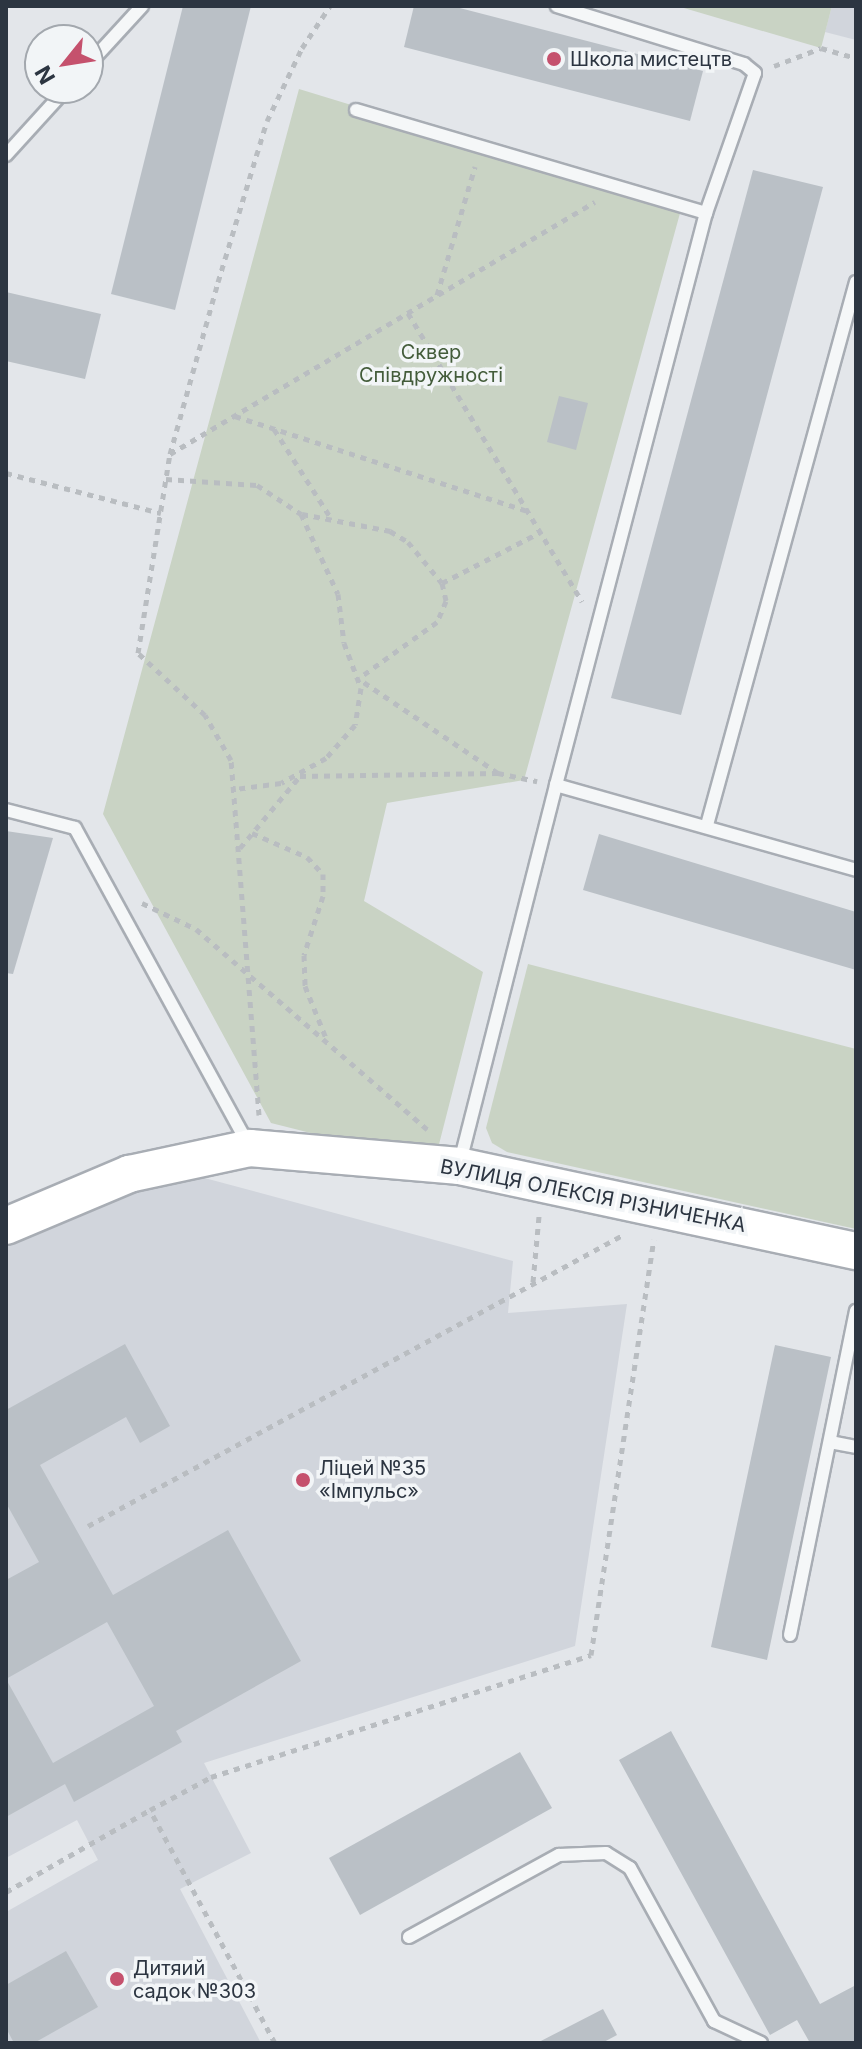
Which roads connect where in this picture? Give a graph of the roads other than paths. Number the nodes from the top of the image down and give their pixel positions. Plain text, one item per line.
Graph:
1 (142, 6) edge
2 (557, 6) edge
3 (104, 48) edge
4 (52, 104) edge
5 (356, 110) dead end
6 (6, 155) edge
7 (706, 213) junction
8 (856, 282) edge
9 (556, 785) junction
10 (6, 810) edge
11 (707, 825) junction
12 (856, 870) edge
13 (255, 1134) junction
14 (462, 1158) junction
15 (6, 1226) edge
16 (856, 1251) edge
17 (856, 1311) edge
18 (830, 1442) junction
19 (856, 1447) edge
20 (790, 1635) dead end
21 (409, 1937) dead end
22 (761, 2043) edge

1 - 3 lane
2 - 7 lane
4 - 6 lane
5 - 7 lane
7 - 9 lane
8 - 11 lane
9 - 11 lane
9 - 14 lane
10 - 13 lane
11 - 12 lane
13 - 14 street, ВУЛИЦЯ ОЛЕКСІЯ РІЗНИЧЕНКА
13 - 15 street, ВУЛИЦЯ ОЛЕКСІЯ РІЗНИЧЕНКА
14 - 16 street, ВУЛИЦЯ ОЛЕКСІЯ РІЗНИЧЕНКА
17 - 18 lane
18 - 19 lane
18 - 20 lane
21 - 22 lane

